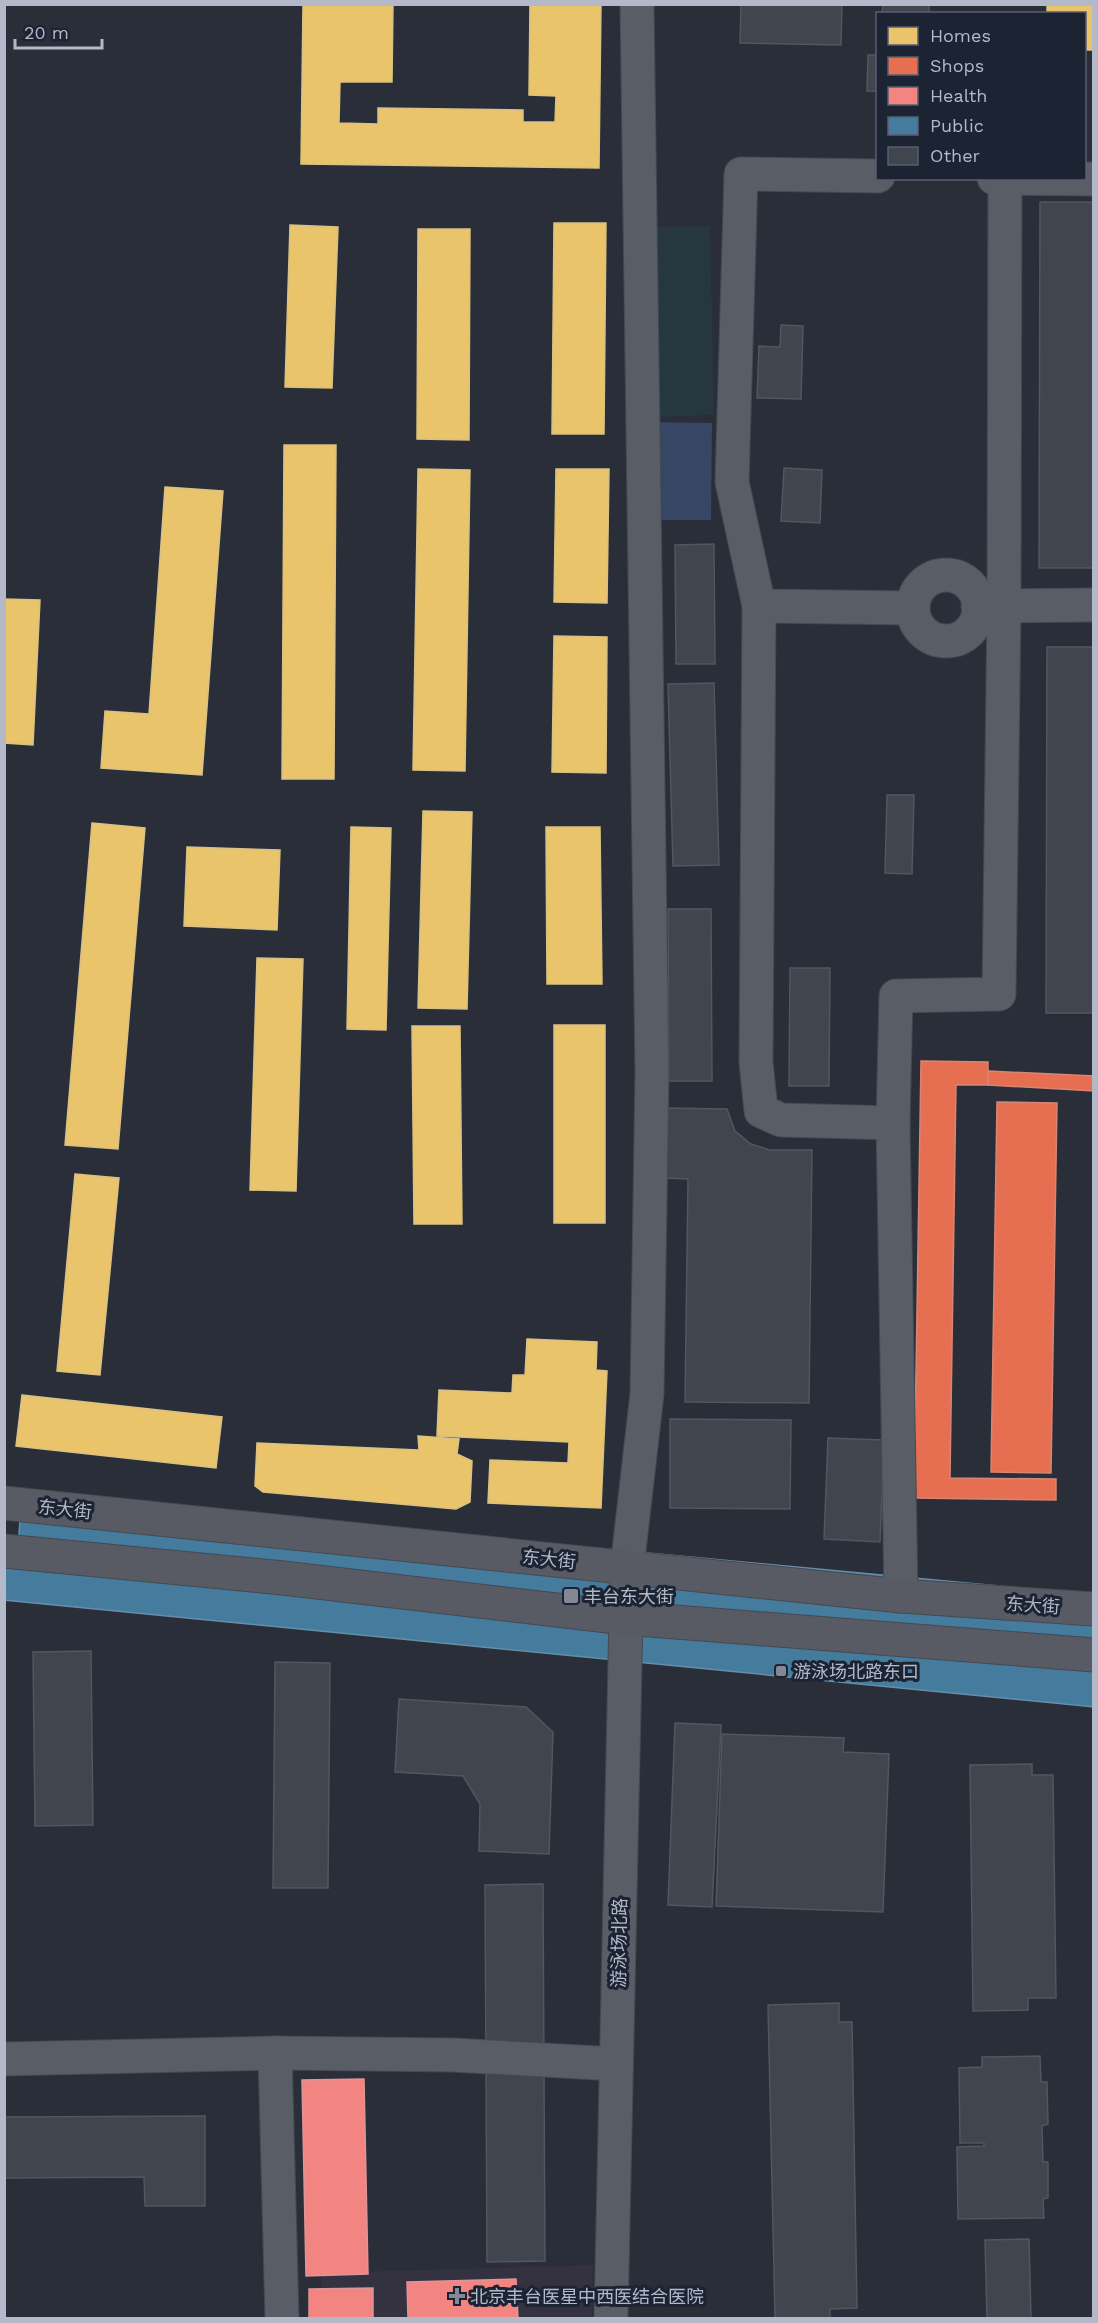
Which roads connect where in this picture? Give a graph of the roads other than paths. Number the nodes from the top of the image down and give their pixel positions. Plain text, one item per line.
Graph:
1 (637, 4) edge
2 (876, 176) edge
3 (1005, 180) edge
4 (1094, 605) edge
5 (759, 606) junction
6 (991, 606) junction
7 (913, 608) junction
8 (893, 1123) junction
9 (4, 1503) edge
10 (4, 1551) edge
11 (627, 1568) junction
12 (901, 1596) junction
13 (1094, 1609) edge
14 (626, 1618) junction
15 (1094, 1655) edge
16 (275, 2053) junction
17 (4, 2059) edge
18 (616, 2064) junction
19 (282, 2319) edge
20 (611, 2319) edge

1 - 11 street, 游泳场北路
2 - 5 street
3 - 6 street
4 - 6 street
5 - 7 street
5 - 8 street
6 - 7 street
6 - 7 street
6 - 8 street
8 - 12 street
9 - 11 main road, 东大街
10 - 14 main road
11 - 12 main road, 东大街
11 - 14 street, 游泳场北路
12 - 13 main road, 东大街
14 - 15 main road
14 - 18 street, 游泳场北路
16 - 17 street
16 - 18 street
16 - 19 street
18 - 20 street, 游泳场北路

